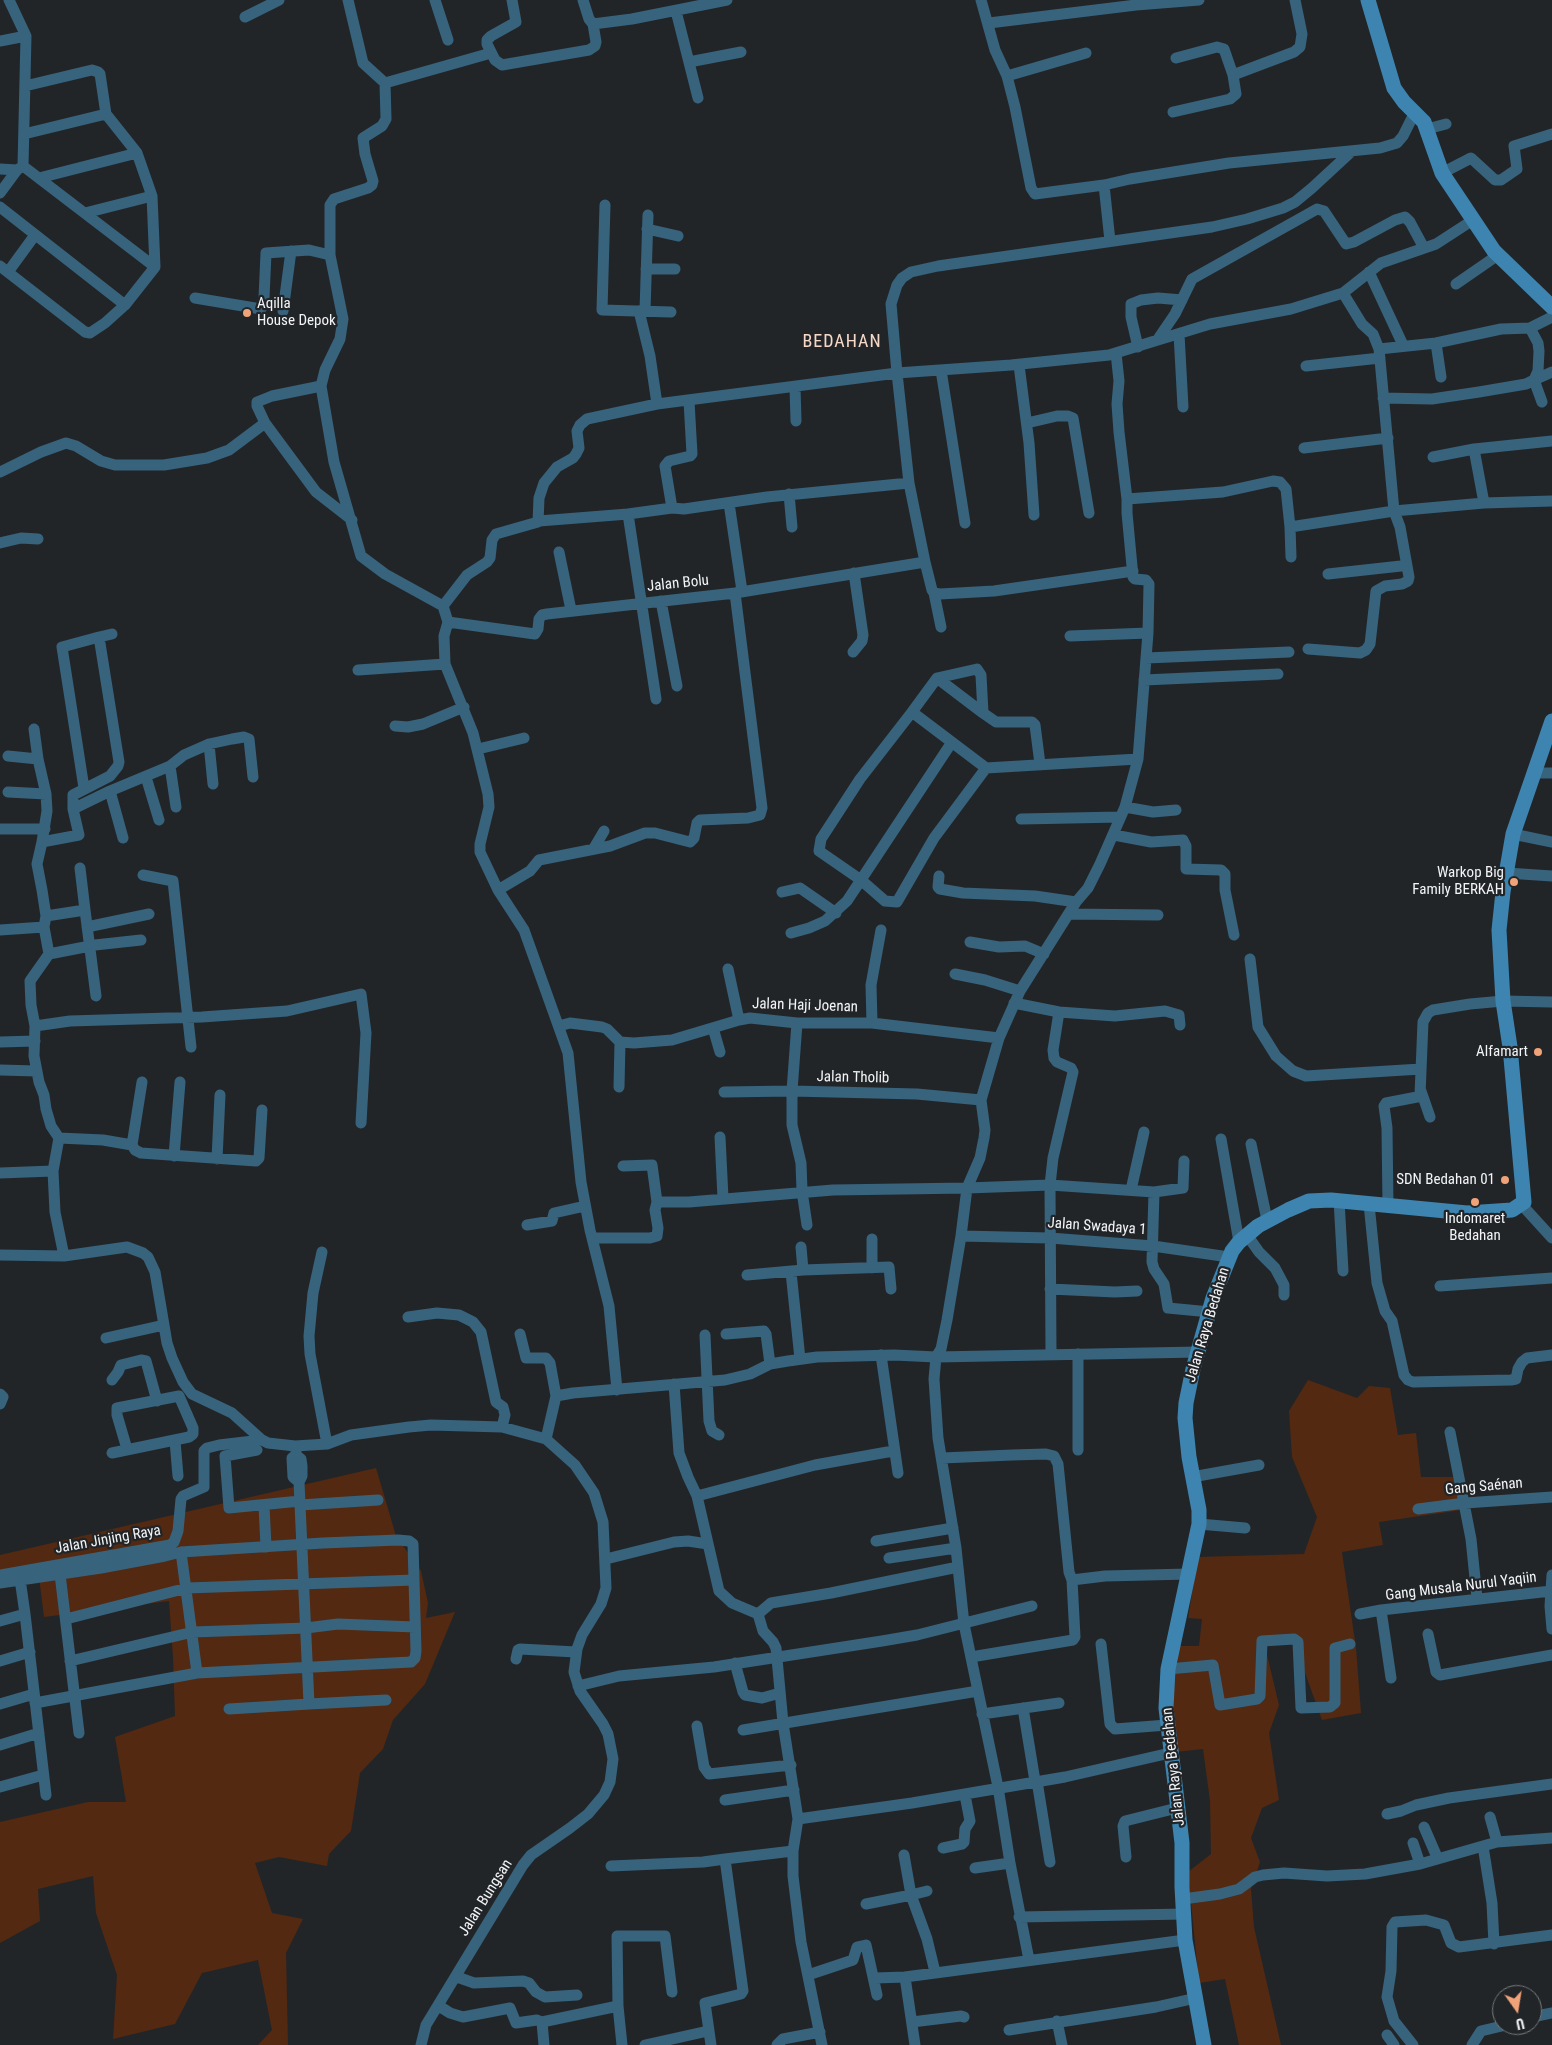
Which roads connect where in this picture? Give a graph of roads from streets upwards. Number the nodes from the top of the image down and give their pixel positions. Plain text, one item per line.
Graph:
1 (9, 0) edge
2 (278, 0) edge
3 (348, 0) edge
4 (435, 0) edge
5 (512, 0) edge
6 (582, 0) edge
7 (728, 0) edge
8 (982, 0) edge
9 (1199, 0) edge
10 (1295, 0) edge
11 (1368, 0) edge
12 (1136, 2) edge
13 (676, 10) junction
14 (245, 17) dead end
15 (989, 23) junction
16 (593, 24) junction
17 (26, 36) junction
18 (448, 40) dead end
19 (0, 41) edge
20 (740, 52) dead end
21 (491, 53) junction
22 (1086, 54) dead end
23 (1176, 58) dead end
24 (689, 62) junction
25 (1233, 75) junction
26 (1007, 76) junction
27 (385, 83) junction
28 (25, 86) junction
29 (698, 98) dead end
30 (1172, 112) dead end
31 (1415, 112) junction
32 (106, 114) junction
33 (1446, 124) dead end
34 (1427, 129) junction
35 (24, 134) junction
36 (1552, 134) edge
37 (1352, 151) junction
38 (137, 153) junction
39 (20, 168) junction
40 (0, 169) edge
41 (1442, 173) junction
42 (39, 178) junction
43 (1104, 185) junction
44 (1312, 188) junction
45 (0, 194) edge
46 (152, 196) junction
47 (605, 205) dead end
48 (0, 207) edge
49 (1322, 209) junction
50 (85, 213) junction
51 (648, 215) dead end
52 (1473, 220) junction
53 (647, 229) junction
54 (34, 235) junction
55 (678, 236) dead end
56 (1110, 241) junction
57 (1424, 248) junction
58 (292, 251) junction
59 (330, 255) junction
60 (1498, 256) junction
61 (155, 267) junction
62 (4, 269) edge
63 (646, 269) junction
64 (675, 269) dead end
65 (1369, 272) junction
66 (1456, 284) dead end
67 (264, 291) junction
68 (286, 293) junction
69 (1343, 293) junction
70 (195, 298) dead end
71 (1182, 300) junction
72 (125, 305) junction
73 (1552, 307) edge
74 (283, 311) dead end
75 (642, 311) junction
76 (671, 312) dead end
77 (1552, 317) edge
78 (1530, 328) junction
79 (1179, 334) junction
80 (1158, 339) junction
81 (1436, 343) junction
82 (1403, 345) junction
83 (1138, 347) junction
84 (1116, 353) junction
85 (1379, 353) junction
86 (1019, 364) junction
87 (1306, 366) dead end
88 (941, 370) junction
89 (1552, 372) edge
90 (896, 373) junction
91 (1441, 377) dead end
92 (1534, 380) junction
93 (321, 386) junction
94 (794, 387) junction
95 (1383, 398) junction
96 (689, 401) junction
97 (1542, 402) dead end
98 (657, 404) junction
99 (1183, 407) dead end
100 (796, 421) dead end
101 (265, 423) junction
102 (1027, 423) junction
103 (1388, 438) junction
104 (1552, 441) edge
105 (1304, 448) dead end
106 (1474, 449) junction
107 (1433, 457) dead end
108 (0, 472) edge
109 (909, 483) junction
110 (789, 494) junction
111 (1127, 499) junction
112 (1552, 501) edge
113 (729, 503) junction
114 (1484, 503) junction
115 (672, 508) junction
116 (1394, 511) junction
117 (1089, 513) dead end
118 (628, 514) junction
119 (1034, 514) dead end
120 (352, 520) junction
121 (539, 521) junction
122 (965, 523) dead end
123 (792, 527) dead end
124 (1290, 527) junction
125 (38, 539) dead end
126 (0, 543) edge
127 (559, 552) dead end
128 (1291, 557) dead end
129 (925, 562) junction
130 (1406, 562) junction
131 (1133, 572) junction
132 (854, 573) junction
133 (1328, 574) dead end
134 (739, 592) junction
135 (934, 593) junction
136 (661, 601) junction
137 (641, 603) junction
138 (443, 606) junction
139 (571, 610) junction
140 (448, 622) junction
141 (941, 627) dead end
142 (1148, 633) junction
143 (112, 634) dead end
144 (1070, 636) dead end
145 (99, 637) junction
146 (1308, 650) dead end
147 (853, 652) dead end
148 (1288, 652) dead end
149 (1146, 658) junction
150 (445, 664) junction
151 (358, 670) dead end
152 (1278, 674) dead end
153 (937, 678) junction
154 (1144, 680) junction
155 (677, 686) dead end
156 (656, 699) dead end
157 (464, 707) junction
158 (912, 712) junction
159 (983, 713) junction
160 (1552, 721) edge
161 (396, 726) dead end
162 (34, 729) dead end
163 (524, 738) dead end
164 (952, 742) junction
165 (208, 744) junction
166 (478, 750) junction
167 (8, 756) dead end
168 (38, 759) junction
169 (1138, 759) junction
170 (1040, 764) junction
171 (170, 766) junction
172 (986, 768) junction
173 (1534, 773) junction
174 (1552, 773) edge
175 (146, 777) junction
176 (253, 777) dead end
177 (213, 784) dead end
178 (84, 788) junction
179 (110, 791) junction
180 (8, 792) dead end
181 (46, 794) junction
182 (176, 807) dead end
183 (73, 809) junction
184 (1176, 810) dead end
185 (1123, 812) junction
186 (1021, 818) dead end
187 (159, 820) dead end
188 (0, 829) edge
189 (44, 829) junction
190 (604, 830) dead end
191 (1513, 834) junction
192 (1114, 835) junction
193 (123, 838) dead end
194 (42, 842) junction
195 (1552, 842) edge
196 (594, 848) junction
197 (80, 868) dead end
198 (1507, 873) junction
199 (143, 874) dead end
200 (939, 876) dead end
201 (1552, 876) edge
202 (861, 880) junction
203 (498, 890) junction
204 (782, 892) dead end
205 (1076, 902) junction
206 (85, 910) junction
207 (836, 913) junction
208 (149, 914) dead end
209 (1069, 914) junction
210 (1158, 915) dead end
211 (45, 922) junction
212 (86, 927) junction
213 (0, 930) edge
214 (881, 930) dead end
215 (791, 934) dead end
216 (1234, 935) dead end
217 (141, 940) dead end
218 (970, 942) dead end
219 (90, 946) junction
220 (49, 954) junction
221 (1044, 954) junction
222 (1250, 959) dead end
223 (728, 969) dead end
224 (955, 974) dead end
225 (1020, 991) junction
226 (96, 996) dead end
227 (1502, 1001) junction
228 (1552, 1002) edge
229 (1014, 1003) junction
230 (1059, 1012) junction
231 (186, 1017) junction
232 (739, 1020) junction
233 (872, 1023) junction
234 (797, 1024) junction
235 (1180, 1025) dead end
236 (35, 1026) junction
237 (559, 1026) junction
238 (713, 1028) junction
239 (999, 1038) junction
240 (34, 1041) junction
241 (0, 1042) edge
242 (620, 1042) junction
243 (191, 1047) dead end
244 (720, 1052) dead end
245 (1421, 1069) junction
246 (0, 1070) edge
247 (37, 1070) junction
248 (142, 1082) dead end
249 (180, 1082) dead end
250 (619, 1087) dead end
251 (1421, 1091) junction
252 (724, 1092) dead end
253 (792, 1092) junction
254 (220, 1094) dead end
255 (981, 1100) junction
256 (262, 1110) dead end
257 (1430, 1117) dead end
258 (361, 1123) dead end
259 (1144, 1132) dead end
260 (720, 1137) dead end
261 (59, 1138) junction
262 (1221, 1139) dead end
263 (1251, 1144) dead end
264 (132, 1145) junction
265 (174, 1156) junction
266 (217, 1159) junction
267 (1184, 1161) dead end
268 (623, 1166) dead end
269 (53, 1171) junction
270 (0, 1173) edge
271 (1050, 1185) junction
272 (967, 1188) junction
273 (1131, 1190) junction
274 (802, 1191) junction
275 (1154, 1192) junction
276 (723, 1198) junction
277 (1339, 1200) junction
278 (657, 1202) junction
279 (1369, 1204) junction
280 (1522, 1205) junction
281 (586, 1206) junction
282 (1388, 1206) junction
283 (1267, 1220) junction
284 (526, 1225) dead end
285 (807, 1225) dead end
286 (1551, 1233) edge
287 (961, 1236) junction
288 (592, 1238) junction
289 (1050, 1238) junction
290 (1243, 1238) junction
291 (872, 1239) dead end
292 (1153, 1246) junction
293 (801, 1248) dead end
294 (322, 1252) dead end
295 (0, 1255) edge
296 (64, 1256) junction
297 (1229, 1257) junction
298 (872, 1268) junction
299 (803, 1270) junction
300 (1343, 1271) dead end
301 (790, 1272) junction
302 (747, 1275) dead end
303 (1552, 1278) edge
304 (1440, 1286) dead end
305 (891, 1289) dead end
306 (1050, 1290) junction
307 (1137, 1291) dead end
308 (1284, 1295) dead end
309 (1210, 1312) junction
310 (408, 1317) dead end
311 (164, 1325) junction
312 (520, 1334) dead end
313 (726, 1334) dead end
314 (705, 1335) dead end
315 (106, 1338) dead end
316 (1199, 1352) junction
317 (1052, 1353) junction
318 (1078, 1354) junction
319 (881, 1355) junction
320 (1552, 1355) edge
321 (936, 1356) junction
322 (800, 1359) junction
323 (770, 1364) junction
324 (112, 1380) dead end
325 (708, 1381) junction
326 (674, 1384) junction
327 (617, 1390) junction
328 (0, 1394) edge
329 (192, 1394) junction
330 (556, 1396) junction
331 (157, 1401) junction
332 (0, 1404) edge
333 (183, 1404) junction
334 (502, 1427) junction
335 (1450, 1432) dead end
336 (719, 1434) dead end
337 (546, 1439) junction
338 (175, 1440) junction
339 (326, 1444) junction
340 (260, 1445) junction
341 (127, 1449) junction
342 (296, 1450) junction
343 (1078, 1450) dead end
344 (893, 1451) junction
345 (112, 1453) dead end
346 (942, 1458) junction
347 (1259, 1465) dead end
348 (898, 1473) dead end
349 (178, 1476) dead end
350 (1192, 1477) junction
351 (697, 1496) junction
352 (1552, 1497) edge
353 (378, 1500) dead end
354 (300, 1503) junction
355 (1465, 1503) junction
356 (264, 1505) junction
357 (1418, 1509) dead end
358 (1199, 1524) junction
359 (953, 1528) junction
360 (1245, 1528) dead end
361 (876, 1540) dead end
362 (708, 1544) junction
363 (302, 1545) junction
364 (266, 1547) junction
365 (956, 1548) junction
366 (181, 1552) junction
367 (889, 1558) dead end
368 (606, 1559) junction
369 (958, 1567) junction
370 (60, 1574) junction
371 (1189, 1574) junction
372 (0, 1575) edge
373 (1552, 1575) edge
374 (20, 1579) junction
375 (414, 1580) junction
376 (1072, 1580) junction
377 (0, 1583) edge
378 (304, 1583) junction
379 (187, 1588) junction
380 (1551, 1591) junction
381 (1477, 1598) junction
382 (1032, 1606) dead end
383 (1381, 1610) junction
384 (25, 1614) junction
385 (758, 1614) junction
386 (1360, 1614) dead end
387 (66, 1619) junction
388 (0, 1621) edge
389 (964, 1624) junction
390 (415, 1627) junction
391 (306, 1628) junction
392 (1552, 1629) edge
393 (193, 1632) junction
394 (1428, 1634) dead end
395 (1101, 1644) dead end
396 (1350, 1644) dead end
397 (30, 1652) junction
398 (576, 1652) junction
399 (1552, 1655) edge
400 (971, 1656) junction
401 (776, 1658) junction
402 (516, 1659) dead end
403 (0, 1661) edge
404 (70, 1662) junction
405 (735, 1663) junction
406 (308, 1668) junction
407 (1168, 1669) junction
408 (197, 1673) junction
409 (1391, 1678) dead end
410 (578, 1686) junction
411 (978, 1691) junction
412 (780, 1693) junction
413 (73, 1695) junction
414 (35, 1699) junction
415 (386, 1700) dead end
416 (1059, 1703) dead end
417 (0, 1704) edge
418 (309, 1704) junction
419 (1023, 1708) junction
420 (229, 1709) dead end
421 (982, 1714) junction
422 (783, 1723) junction
423 (1167, 1725) junction
424 (697, 1726) dead end
425 (743, 1730) dead end
426 (79, 1732) dead end
427 (39, 1733) junction
428 (0, 1745) edge
429 (1170, 1753) junction
430 (791, 1765) junction
431 (44, 1774) junction
432 (1036, 1781) junction
433 (1552, 1784) edge
434 (0, 1787) edge
435 (998, 1787) junction
436 (794, 1790) junction
437 (965, 1795) junction
438 (46, 1796) dead end
439 (725, 1800) dead end
440 (1177, 1808) junction
441 (1387, 1814) dead end
442 (1490, 1817) dead end
443 (798, 1819) junction
444 (1424, 1827) dead end
445 (1552, 1838) edge
446 (1497, 1842) junction
447 (1413, 1843) dead end
448 (1483, 1846) junction
449 (943, 1848) dead end
450 (793, 1851) junction
451 (904, 1855) dead end
452 (1126, 1857) dead end
453 (1437, 1858) junction
454 (725, 1859) junction
455 (1050, 1862) dead end
456 (1010, 1863) junction
457 (1420, 1864) junction
458 (611, 1866) dead end
459 (975, 1868) dead end
460 (927, 1891) dead end
461 (911, 1894) junction
462 (1183, 1899) junction
463 (866, 1904) dead end
464 (1184, 1914) junction
465 (1019, 1916) junction
466 (1552, 1935) edge
467 (1185, 1940) junction
468 (1494, 1944) junction
469 (1029, 1960) junction
470 (935, 1972) junction
471 (808, 1975) junction
472 (456, 1977) junction
473 (905, 1977) junction
474 (875, 1978) junction
475 (672, 1992) dead end
476 (577, 1995) dead end
477 (877, 1995) dead end
478 (1196, 1998) junction
479 (439, 2006) junction
480 (618, 2006) junction
481 (964, 2017) dead end
482 (542, 2022) junction
483 (912, 2022) junction
484 (1057, 2022) junction
485 (1492, 2028) edge
486 (1009, 2030) dead end
487 (708, 2031) junction
488 (820, 2032) junction
489 (1387, 2035) dead end
490 (421, 2045) edge
491 (544, 2045) edge
492 (622, 2045) edge
493 (645, 2045) edge
494 (711, 2045) edge
495 (777, 2045) edge
496 (822, 2045) edge
497 (915, 2045) edge
498 (1062, 2045) edge
499 (1204, 2045) edge
500 (1394, 2045) edge
501 (1412, 2045) edge
502 (1472, 2045) edge

1 - 17 street
2 - 14 street
3 - 27 street
4 - 18 street
5 - 21 street
6 - 16 street
7 - 13 street
8 - 15 street
9 - 12 street
10 - 25 street
11 - 31 street
12 - 15 street
13 - 16 street
13 - 24 street
15 - 26 street
16 - 21 street
17 - 19 street
17 - 28 street
20 - 24 street
21 - 27 street
22 - 26 street
23 - 25 street
24 - 29 street
25 - 30 street
26 - 43 street
27 - 59 street
28 - 32 street
28 - 35 street
31 - 34 street
31 - 37 street
32 - 35 street
32 - 38 street
33 - 34 street
34 - 41 street
35 - 39 street
36 - 41 street
37 - 43 street
37 - 44 street
38 - 42 street
38 - 46 street
39 - 40 street
39 - 42 street
39 - 45 street
41 - 52 street
42 - 50 street
43 - 56 street
44 - 49 street
44 - 56 street
46 - 50 street
46 - 61 street
47 - 75 street
48 - 54 street
49 - 57 street
49 - 71 street
50 - 61 street
51 - 53 street
52 - 57 street
52 - 60 street
53 - 55 street
53 - 63 street
54 - 62 street
54 - 72 street
56 - 90 street
57 - 65 street
58 - 59 street
58 - 67 street
58 - 68 street
59 - 93 street
60 - 66 street
60 - 73 street
61 - 72 street
62 - 72 street
63 - 64 street
63 - 75 street
65 - 69 street
65 - 82 street
67 - 68 street
67 - 70 street
68 - 74 street
69 - 79 street
69 - 85 street
71 - 80 street
71 - 83 street
75 - 76 street
75 - 98 street
77 - 78 street
78 - 81 street
78 - 92 street
79 - 80 street
79 - 99 street
80 - 83 street
81 - 82 street
81 - 91 street
82 - 85 street
83 - 84 street
84 - 86 street
84 - 111 street
85 - 87 street
85 - 95 street
86 - 88 street
86 - 102 street
88 - 90 street
88 - 122 street
89 - 92 street
90 - 94 street
90 - 109 street
92 - 95 street
92 - 97 street
93 - 101 street
93 - 120 street
94 - 96 street
94 - 100 street
95 - 103 street
96 - 98 street
96 - 115 street
98 - 121 street
101 - 108 street
101 - 120 street
102 - 117 street
102 - 119 street
103 - 105 street
103 - 116 street
104 - 106 street
106 - 107 street
106 - 114 street
109 - 110 street
109 - 129 street
110 - 113 street
110 - 123 street
111 - 124 street
111 - 131 street
112 - 114 street
113 - 115 street
113 - 134 street
114 - 116 street
115 - 118 street
116 - 124 street
116 - 130 street
118 - 121 street
118 - 137 street
120 - 138 street
121 - 138 street
124 - 128 street
125 - 126 street
127 - 139 street
129 - 132 street, Jalan Bolu
129 - 135 street
130 - 133 street
130 - 146 street
131 - 135 street
131 - 142 street
132 - 134 street, Jalan Bolu
132 - 147 street
134 - 136 street, Jalan Bolu
134 - 196 street
135 - 141 street
136 - 137 street, Jalan Bolu
136 - 155 street
137 - 139 street, Jalan Bolu
137 - 156 street
138 - 140 street
139 - 140 street, Jalan Bolu
140 - 150 street
142 - 144 street
142 - 149 street
143 - 145 street
145 - 178 street
145 - 178 street
148 - 149 street
149 - 154 street
150 - 151 street
150 - 157 street
152 - 154 street
153 - 158 street
153 - 159 street
153 - 159 street
154 - 169 street
157 - 161 street
157 - 166 street
158 - 164 street
158 - 202 street
159 - 170 street
160 - 173 street
162 - 168 street
163 - 166 street
164 - 172 street
164 - 202 street
165 - 171 street
165 - 176 street
165 - 177 street
166 - 203 street
167 - 168 street
168 - 181 street
169 - 170 street
169 - 185 street
170 - 172 street
171 - 175 street
171 - 182 street
172 - 202 street
173 - 174 street
173 - 191 street
175 - 179 street
175 - 187 street
178 - 183 street
179 - 183 street
179 - 193 street
180 - 181 street
181 - 189 street
183 - 194 street
184 - 185 street
185 - 186 street
185 - 192 street
188 - 189 street
189 - 194 street
190 - 196 street
191 - 195 street
191 - 198 street
192 - 205 street
192 - 216 street
194 - 211 street
196 - 203 street
197 - 206 street
198 - 201 street
198 - 227 street
199 - 231 street
200 - 205 street
202 - 207 street
203 - 237 street
204 - 207 street
205 - 209 street
206 - 211 street
206 - 212 street
207 - 215 street
208 - 212 street
209 - 210 street
209 - 221 street
211 - 213 street
211 - 220 street
212 - 219 street
214 - 233 street
217 - 219 street
218 - 221 street
219 - 220 street
219 - 226 street
220 - 236 street
221 - 225 street
222 - 245 street
223 - 232 street
224 - 225 street
225 - 229 street
227 - 228 street
227 - 245 street
227 - 280 street
229 - 230 street
229 - 239 street
230 - 235 street
230 - 271 street
231 - 236 street
231 - 243 street
231 - 258 street
232 - 234 street, Jalan Haji Joenan
232 - 238 street, Jalan Haji Joenan
233 - 234 street, Jalan Haji Joenan
233 - 239 street, Jalan Haji Joenan
234 - 253 street
236 - 240 street
237 - 242 street
237 - 281 street
238 - 242 street, Jalan Haji Joenan
238 - 244 street
239 - 255 street
240 - 241 street
240 - 247 street
242 - 250 street
245 - 251 street
246 - 247 street
247 - 261 street
248 - 264 street
249 - 265 street
251 - 257 street
251 - 282 street
252 - 253 street, Jalan Tholib
253 - 255 street, Jalan Tholib
253 - 274 street
254 - 266 street
255 - 272 street
256 - 266 street
259 - 273 street
260 - 276 street
261 - 264 street
261 - 269 street
262 - 290 street
263 - 283 street
264 - 265 street
265 - 266 street
267 - 275 street
268 - 278 street
269 - 270 street
269 - 296 street
271 - 272 street
271 - 273 street
271 - 289 street
272 - 274 street
272 - 287 street
273 - 275 street
274 - 276 street
274 - 285 street
275 - 292 street
276 - 278 street
277 - 279 street, Jalan Raya Bedahan
277 - 283 street, Jalan Raya Bedahan
277 - 300 street
278 - 288 street
279 - 282 street, Jalan Raya Bedahan
279 - 320 street
280 - 282 street, Jalan Raya Bedahan
280 - 286 street
281 - 284 street
281 - 288 street
283 - 290 street, Jalan Raya Bedahan
287 - 289 street, Jalan Swadaya 1
287 - 321 street
288 - 327 street
289 - 292 street, Jalan Swadaya 1
289 - 306 street
290 - 297 street, Jalan Raya Bedahan
290 - 308 street
291 - 298 street
292 - 297 street, Jalan Swadaya 1
292 - 309 street
293 - 299 street
294 - 339 street
295 - 296 street
296 - 311 street
297 - 309 street, Jalan Raya Bedahan
298 - 299 street
298 - 305 street
299 - 301 street
301 - 302 street
301 - 322 street
303 - 304 street
306 - 307 street
306 - 317 street
309 - 316 street, Jalan Raya Bedahan
310 - 334 street
311 - 315 street
311 - 329 street
312 - 330 street
313 - 323 street
314 - 325 street
316 - 318 street
316 - 350 street, Jalan Raya Bedahan
317 - 318 street
317 - 321 street
318 - 343 street
319 - 321 street
319 - 322 street
319 - 344 street
321 - 346 street
322 - 323 street
323 - 325 street
324 - 331 street
325 - 326 street
325 - 336 street
326 - 327 street
326 - 351 street
327 - 330 street
328 - 332 street
329 - 333 street
329 - 340 street
330 - 337 street
331 - 333 street
331 - 341 street
333 - 338 street
334 - 337 street
334 - 339 street
335 - 355 street
337 - 368 street, Jalan Bungsan
338 - 341 street
338 - 349 street
339 - 342 street
340 - 342 street
340 - 356 street
340 - 372 street, Jalan Jinjing Raya
341 - 345 street
342 - 354 street
344 - 348 street
344 - 351 street
346 - 359 street
346 - 376 street
347 - 350 street
350 - 358 street, Jalan Raya Bedahan
351 - 362 street
352 - 355 street, Gang Saénan
353 - 354 street
354 - 356 street
354 - 363 street
355 - 357 street, Gang Saénan
355 - 381 street
356 - 364 street
358 - 360 street
358 - 371 street, Jalan Raya Bedahan
359 - 361 street
359 - 365 street
362 - 368 street
362 - 385 street
363 - 364 street
363 - 375 street
363 - 378 street
364 - 366 street
365 - 367 street
365 - 369 street
366 - 370 street
366 - 379 street
368 - 398 street, Jalan Bungsan
369 - 385 street
369 - 389 street
370 - 374 street
370 - 387 street
371 - 376 street
371 - 407 street, Jalan Raya Bedahan
373 - 380 street
374 - 377 street
374 - 384 street
375 - 378 street
375 - 390 street
376 - 400 street
378 - 379 street
378 - 391 street
379 - 387 street
379 - 393 street
380 - 381 street, Gang Musala Nurul Yaqiin
380 - 392 street
381 - 383 street, Gang Musala Nurul Yaqiin
382 - 389 street
383 - 386 street
383 - 409 street, Gang Musala Nurul Yaqiin
384 - 388 street
384 - 397 street
385 - 401 street
387 - 404 street
389 - 400 street
389 - 401 street
390 - 391 street
390 - 406 street
391 - 393 street
391 - 406 street
393 - 404 street
393 - 408 street
394 - 399 street
395 - 423 street
396 - 407 street
397 - 403 street
397 - 414 street
398 - 402 street
398 - 410 street, Jalan Bungsan
400 - 411 street
401 - 405 street
401 - 412 street
404 - 413 street
405 - 410 street
405 - 412 street
406 - 408 street
406 - 418 street
407 - 423 street, Jalan Raya Bedahan
408 - 413 street
410 - 472 street, Jalan Bungsan
411 - 421 street
411 - 422 street
412 - 422 street
413 - 414 street
413 - 426 street
414 - 417 street
414 - 427 street
415 - 418 street
416 - 419 street
418 - 420 street
419 - 421 street
419 - 432 street
421 - 435 street
422 - 425 street
422 - 430 street
423 - 429 street, Jalan Raya Bedahan
424 - 430 street
427 - 428 street
427 - 431 street
429 - 432 street
429 - 440 street, Jalan Raya Bedahan
430 - 436 street
431 - 434 street
431 - 438 street
432 - 435 street
432 - 455 street
433 - 441 street
435 - 437 street
435 - 456 street
436 - 439 street
436 - 443 street
437 - 443 street
437 - 449 street
440 - 452 street
440 - 462 street, Jalan Raya Bedahan
442 - 446 street
443 - 450 street
444 - 453 street
445 - 446 street
446 - 448 street
447 - 457 street
448 - 453 street
448 - 468 street
450 - 454 street
450 - 471 street
451 - 461 street
453 - 457 street
454 - 458 street
454 - 487 street
456 - 459 street
456 - 465 street
457 - 462 street
460 - 461 street
461 - 463 street
461 - 470 street
462 - 464 street, Jalan Raya Bedahan
464 - 465 street
464 - 467 street, Jalan Raya Bedahan
465 - 469 street
466 - 468 street
467 - 469 street
467 - 478 street, Jalan Raya Bedahan
468 - 501 street
469 - 470 street
470 - 473 street
471 - 474 street
471 - 488 street
472 - 476 street
472 - 479 street, Jalan Bungsan
473 - 474 street
473 - 483 street
474 - 477 street
475 - 480 street
478 - 484 street
478 - 499 street, Jalan Raya Bedahan
479 - 482 street
479 - 490 street, Jalan Bungsan
480 - 482 street
480 - 492 street
481 - 483 street
482 - 491 street
483 - 497 street
484 - 486 street
484 - 498 street
485 - 502 street
487 - 493 street
487 - 494 street
488 - 495 street
488 - 496 street
489 - 500 street

